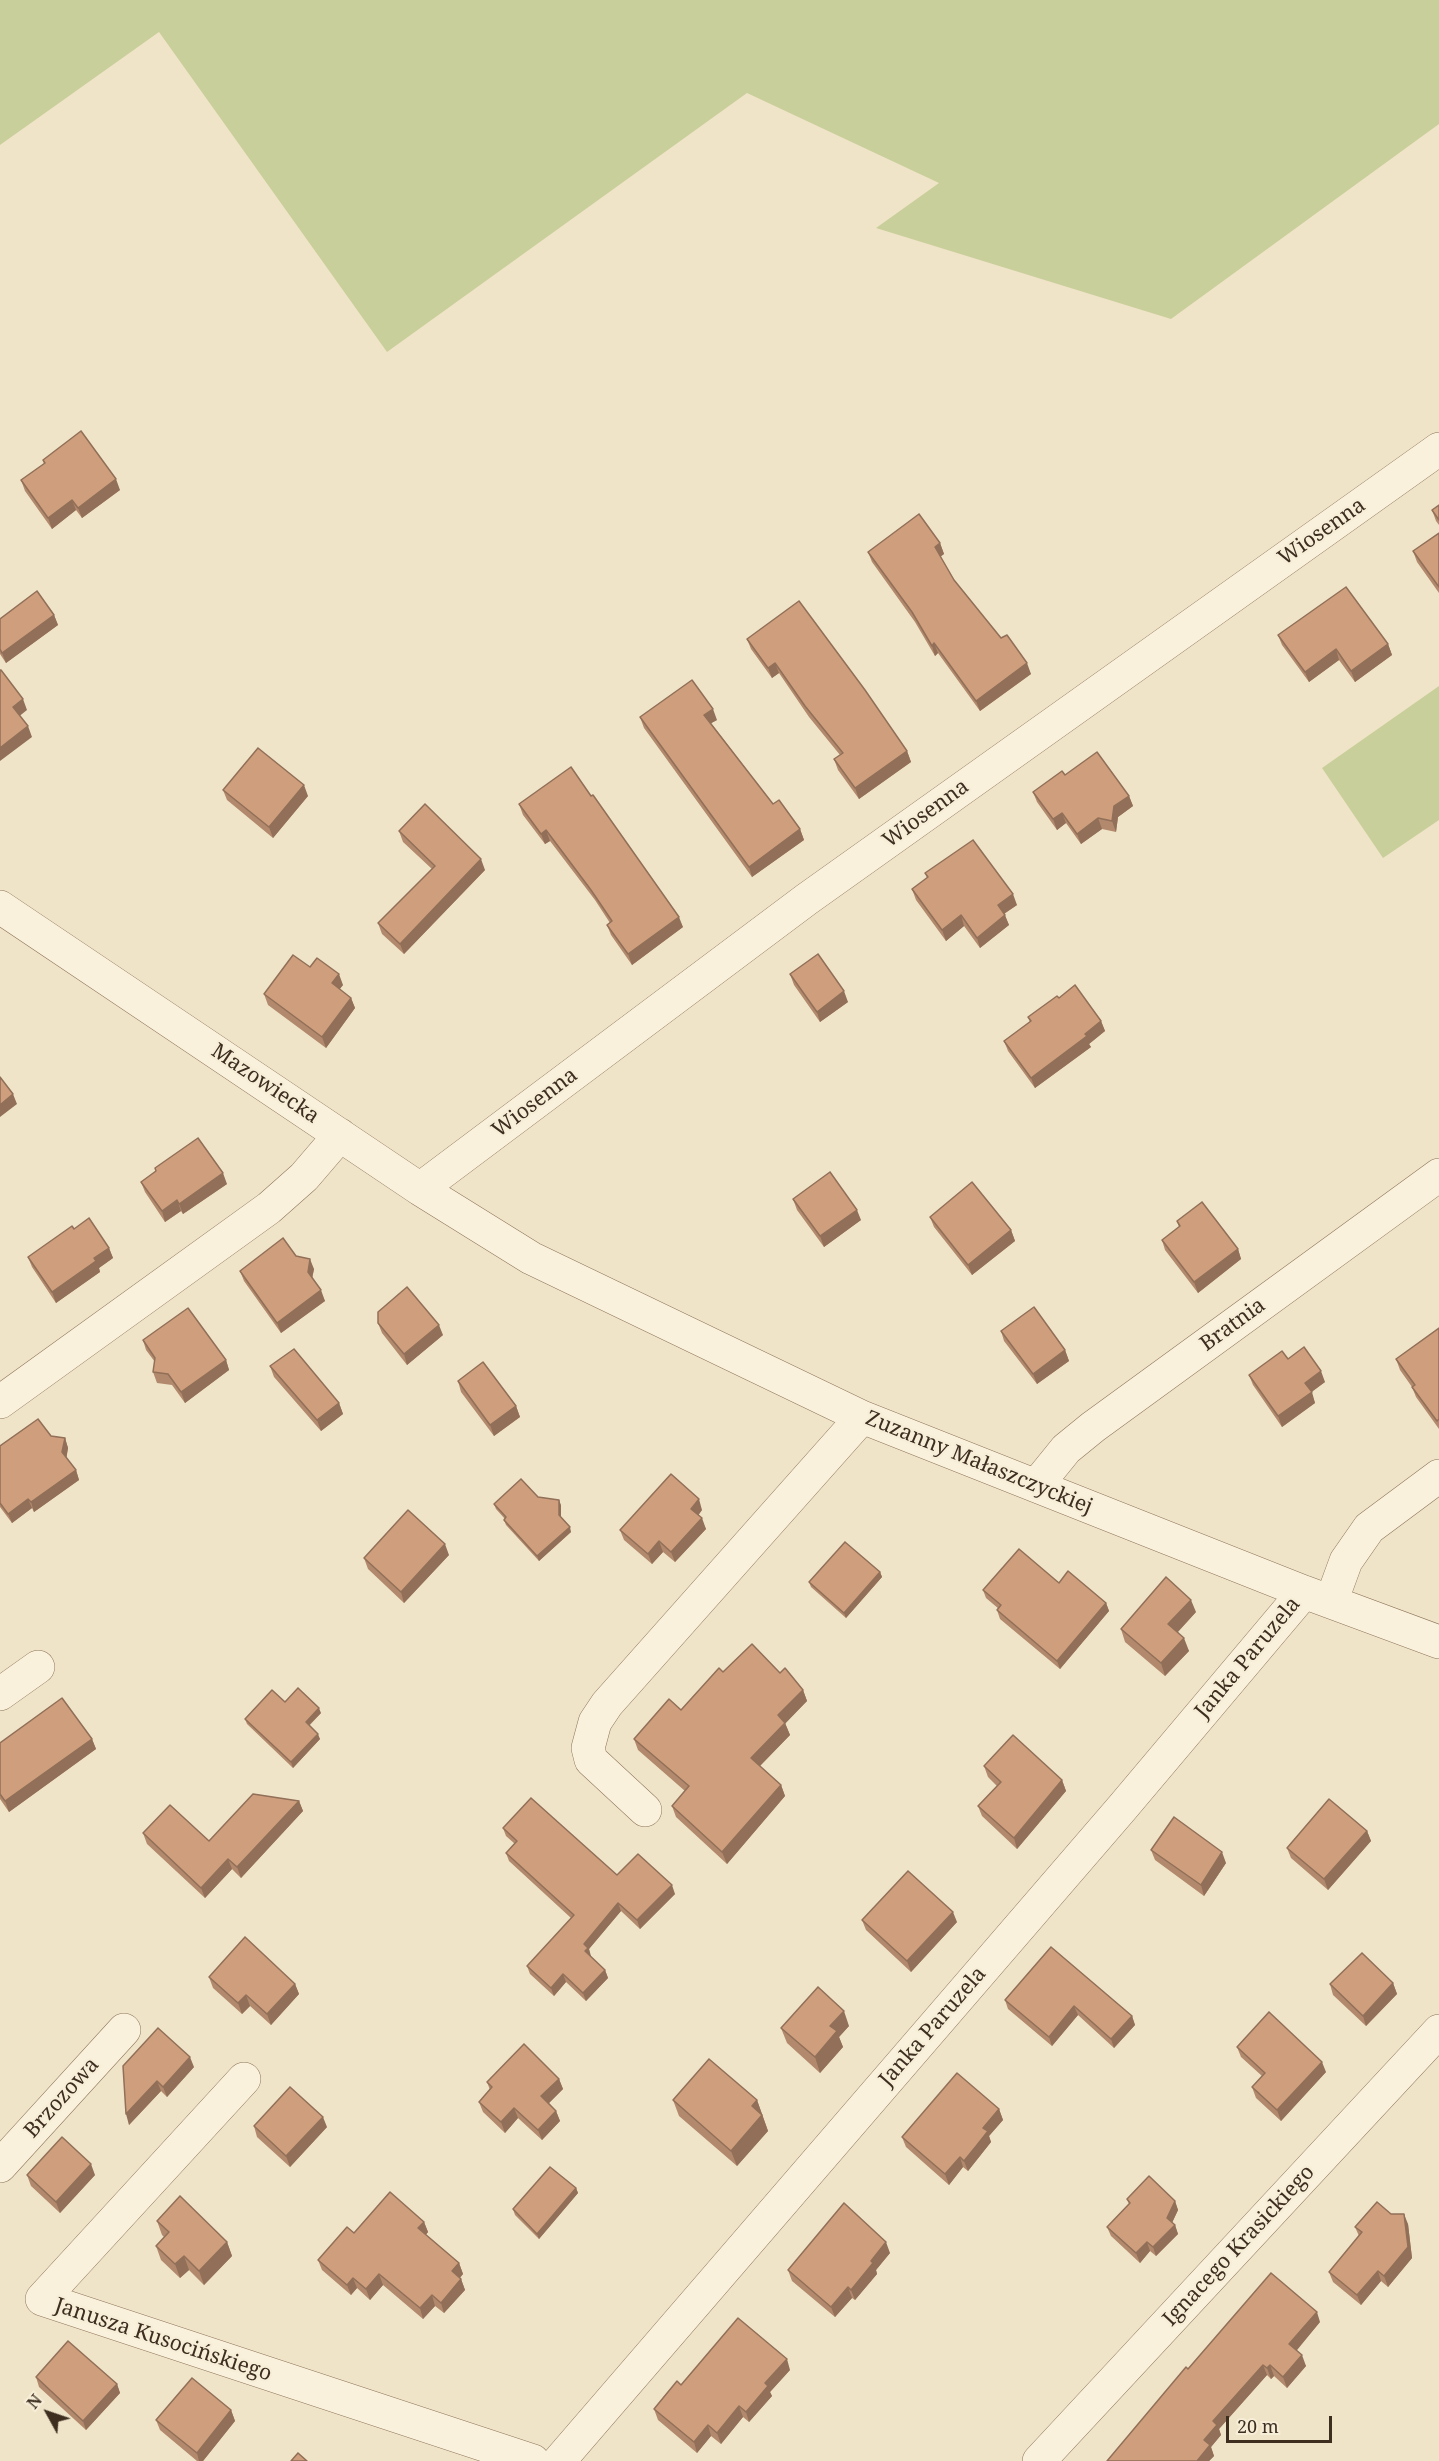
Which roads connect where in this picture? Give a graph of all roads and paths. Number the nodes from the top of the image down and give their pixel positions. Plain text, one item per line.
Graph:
1 (1439, 449) edge
2 (0, 907) edge
3 (340, 1135) junction
4 (1439, 1175) edge
5 (420, 1189) junction
6 (531, 1258) joint
7 (0, 1402) edge
8 (862, 1417) junction
9 (1439, 1476) edge
10 (1036, 1486) junction
11 (1317, 1597) junction
12 (1439, 1642) edge
13 (38, 1666) dead end
14 (0, 1694) edge
15 (645, 1810) dead end
16 (124, 2030) dead end
17 (1439, 2031) edge
18 (244, 2079) dead end
19 (0, 2166) edge
20 (533, 2461) edge
21 (559, 2461) edge
22 (1039, 2461) edge

1 - 5 street, Wiosenna
2 - 3 street, Mazowiecka
3 - 5 street, Mazowiecka
3 - 7 street
4 - 10 street, Bratnia
5 - 6 street, Mazowiecka
6 - 8 street, Zuzanny Małaszczyckiej
8 - 10 street, Zuzanny Małaszczyckiej
8 - 15 street
9 - 11 street
10 - 11 street, Zuzanny Małaszczyckiej
11 - 12 street, Zuzanny Małaszczyckiej
11 - 21 street, Janka Paruzela
13 - 14 street
16 - 19 street, Brzozowa
17 - 22 street, Ignacego Krasickiego
18 - 20 street, Janusza Kusocińskiego

